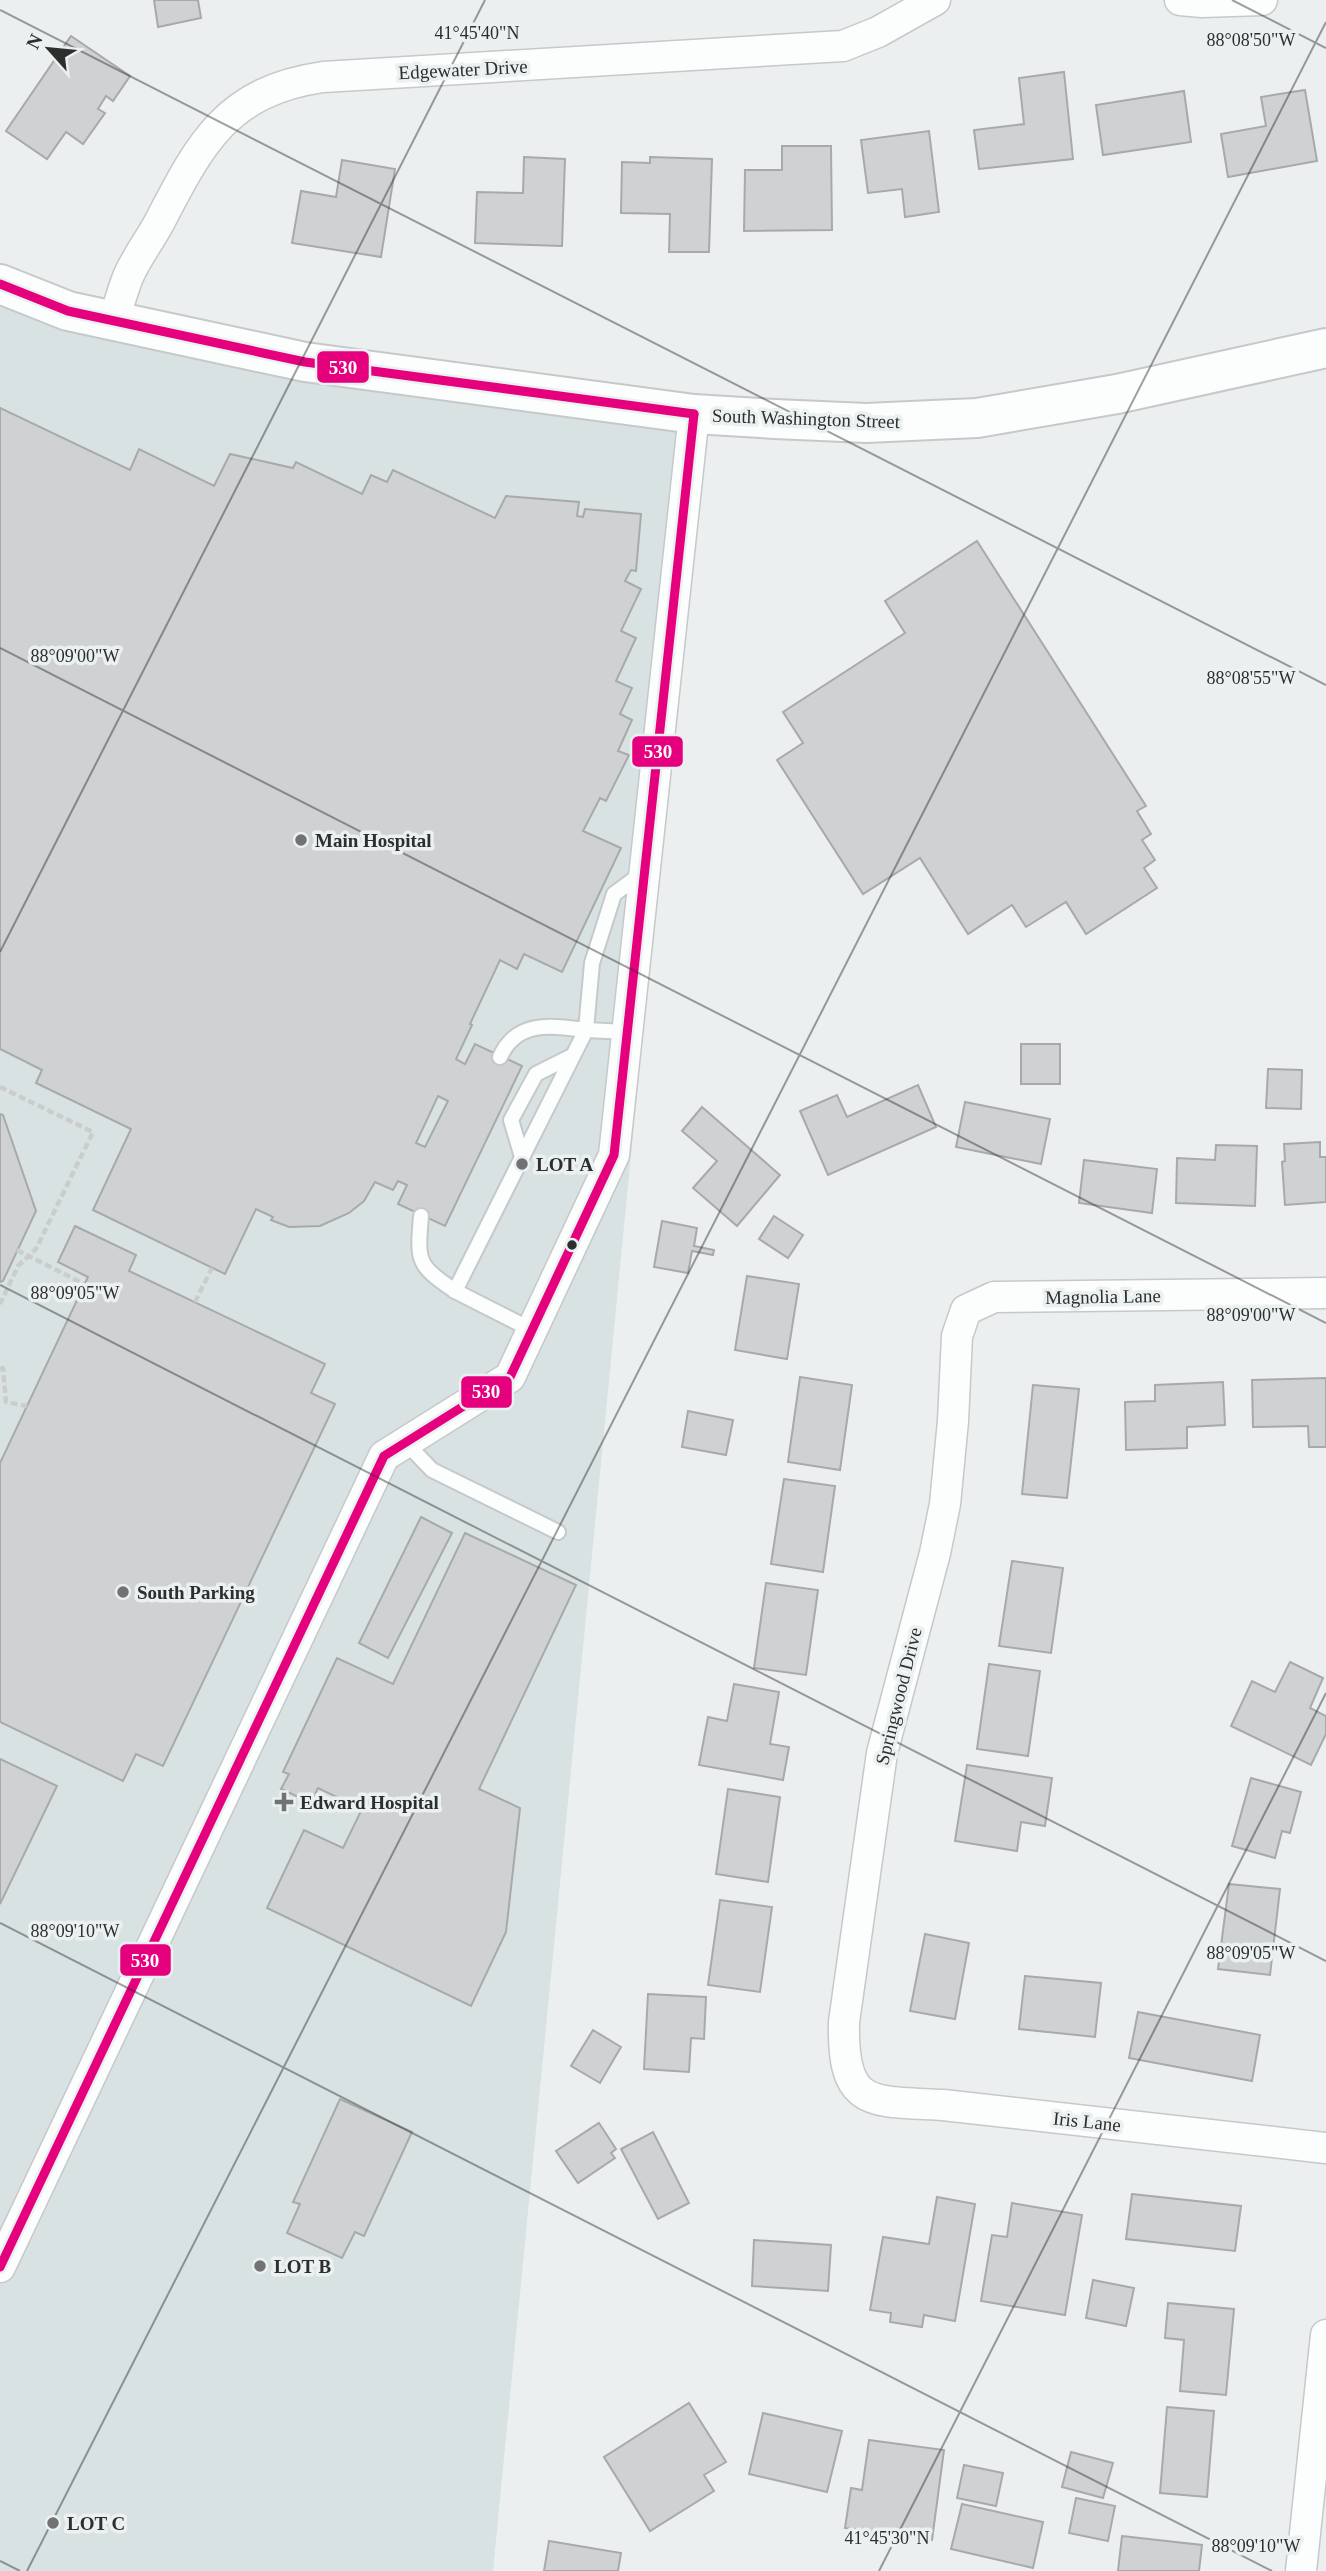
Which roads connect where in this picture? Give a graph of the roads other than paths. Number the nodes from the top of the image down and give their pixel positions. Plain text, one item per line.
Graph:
1 (935, 0) edge
2 (1180, 0) edge
3 (1262, 0) edge
4 (0, 284) edge
5 (113, 323) junction
6 (1326, 348) edge
7 (694, 414) junction
8 (645, 872) junction
9 (586, 1030) junction
10 (627, 1032) junction
11 (572, 1056) junction
12 (500, 1057) dead end
13 (522, 1157) junction
14 (421, 1216) dead end
15 (455, 1291) junction
16 (1326, 1293) edge
17 (966, 1310) joint
18 (532, 1330) junction
19 (405, 1443) junction
20 (558, 1532) dead end
21 (854, 2084) joint
22 (1326, 2147) edge
23 (0, 2267) edge
24 (1326, 2335) edge
25 (1301, 2571) edge

1 - 5 street, Edgewater Drive
2 - 3 street
4 - 5 main road, South Washington Street
5 - 7 main road, South Washington Street
6 - 7 main road, South Washington Street
7 - 8 street
8 - 9 lane
8 - 10 street
9 - 10 lane
9 - 11 lane
9 - 12 lane
10 - 18 street
11 - 13 lane
11 - 13 lane
13 - 15 lane
14 - 15 lane
15 - 18 lane
16 - 17 street, Magnolia Lane
17 - 21 street, Springwood Drive
18 - 19 street
19 - 20 lane
19 - 23 street
21 - 22 street, Iris Lane
24 - 25 street

